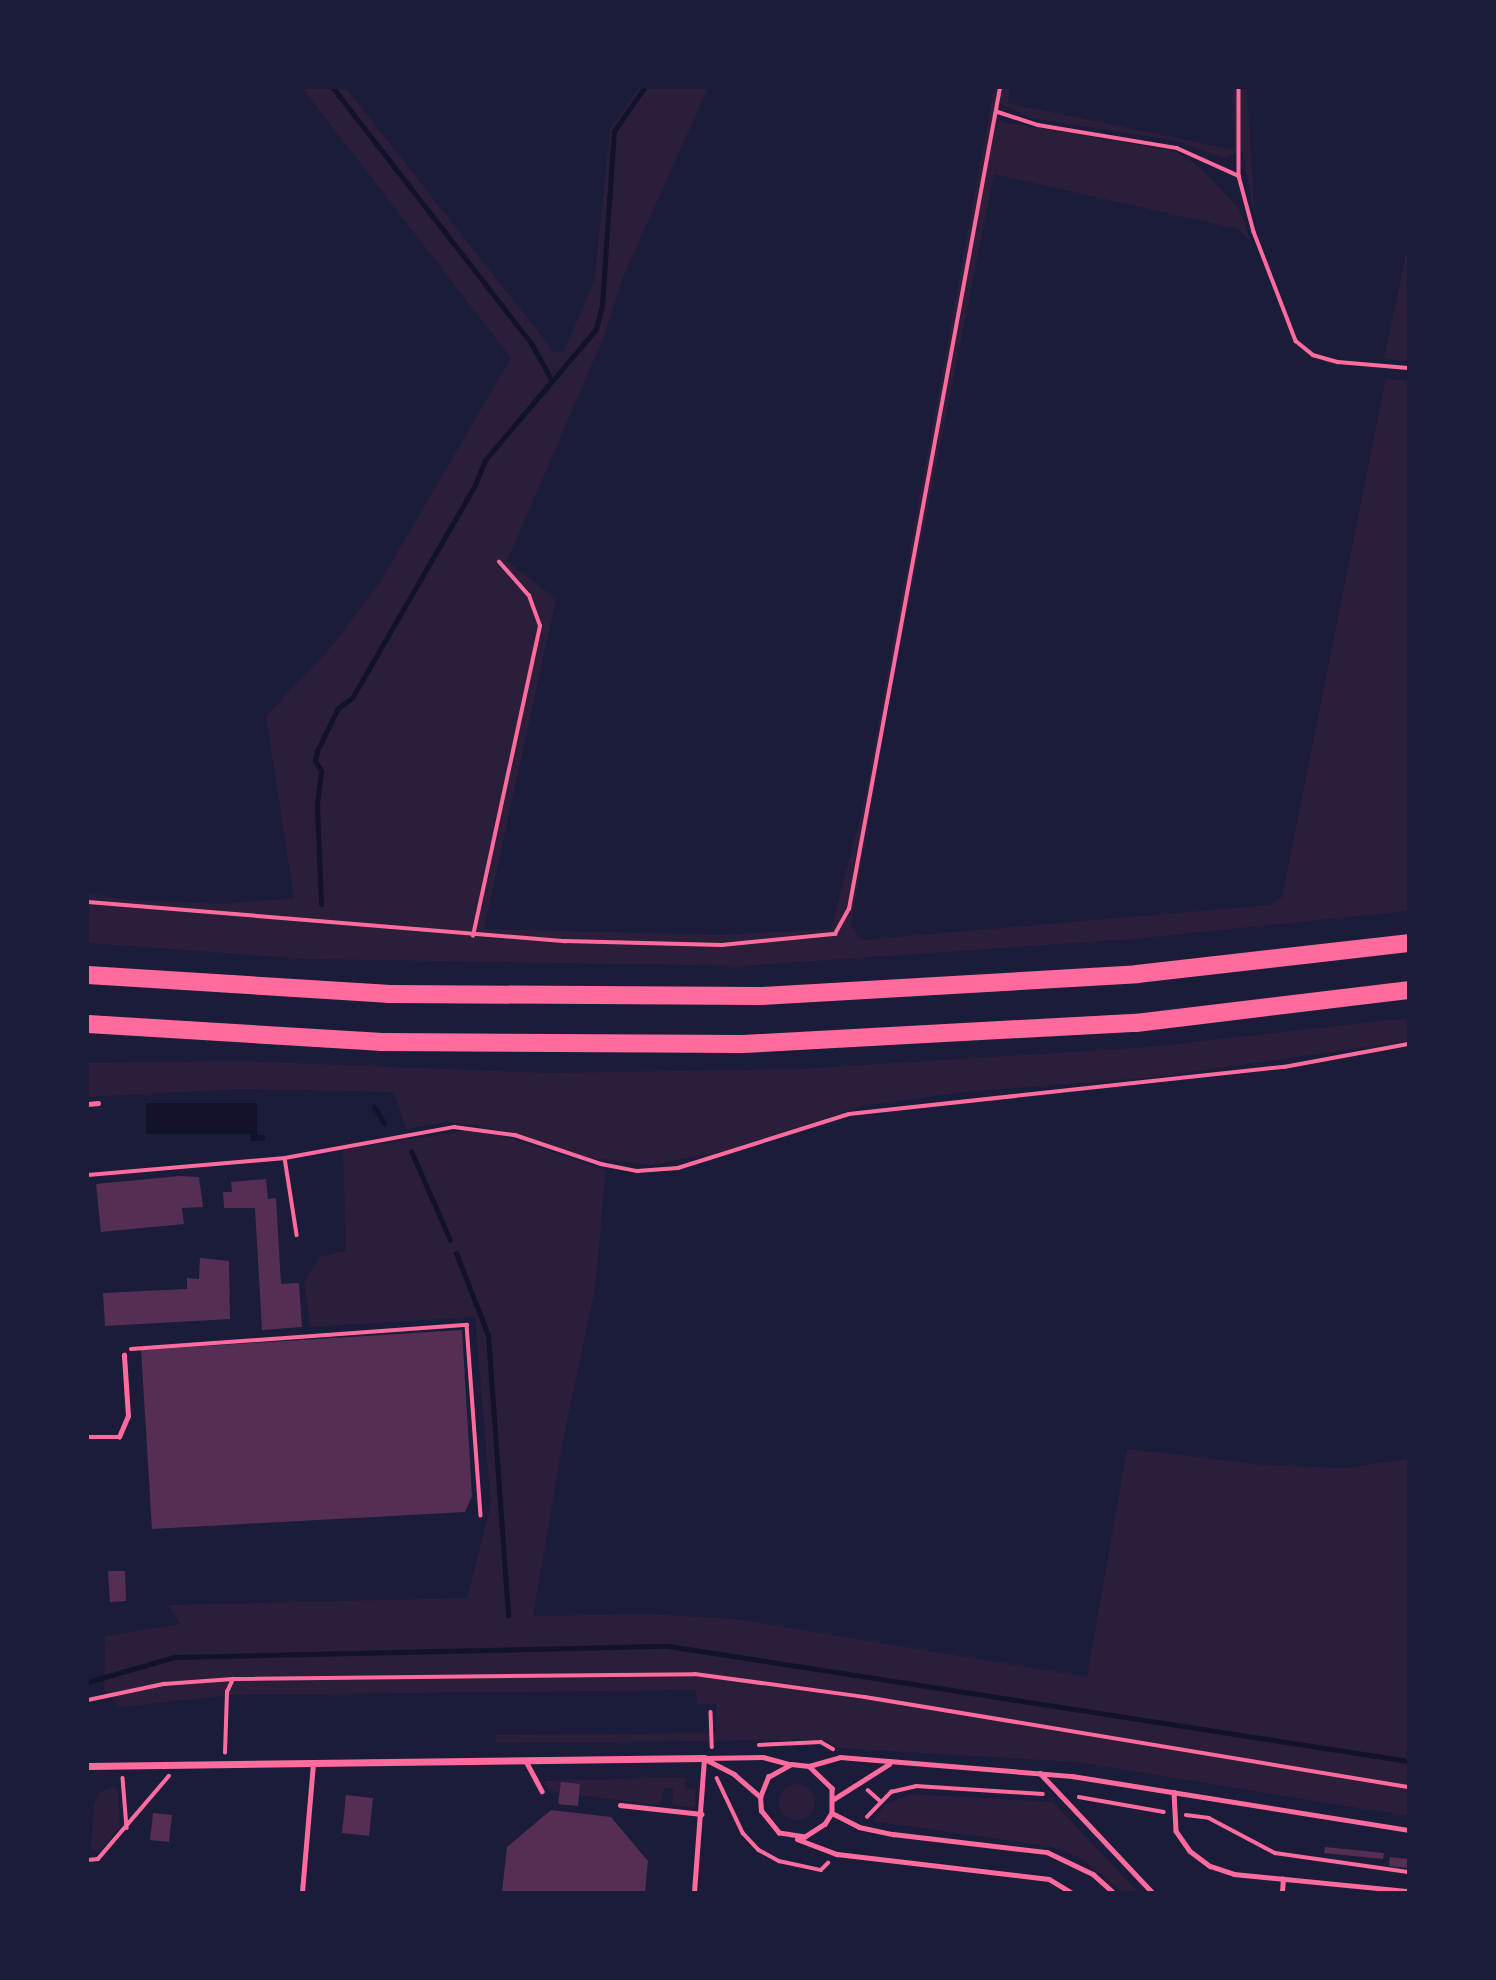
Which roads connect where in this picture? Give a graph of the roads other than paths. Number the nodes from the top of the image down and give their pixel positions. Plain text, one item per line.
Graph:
1 (1409, 943) edge
2 (88, 975) edge
3 (1409, 990) edge
4 (88, 1024) edge
5 (98, 1103) dead end
6 (88, 1104) edge
7 (124, 1355) road end
8 (88, 1437) edge
9 (708, 1757) junction
10 (526, 1761) junction
11 (890, 1763) junction
12 (313, 1764) junction
13 (791, 1764) junction
14 (88, 1766) edge
15 (808, 1766) junction
16 (1039, 1773) junction
17 (542, 1791) dead end
18 (1174, 1792) junction
19 (760, 1797) junction
20 (834, 1799) junction
21 (620, 1805) dead end
22 (832, 1813) junction
23 (702, 1814) junction
24 (1409, 1830) edge
25 (793, 1838) junction
26 (1283, 1879) junction
27 (1409, 1891) edge
28 (302, 1892) edge
29 (694, 1892) edge
30 (1071, 1892) edge
31 (1113, 1892) edge
32 (1152, 1892) edge
33 (1282, 1892) edge

1 - 2 highway
3 - 4 highway
5 - 6 lane
7 - 8 lane
9 - 10 street
9 - 13 lane
9 - 19 lane
9 - 23 lane
10 - 12 street
10 - 17 lane
11 - 15 lane
11 - 16 lane
11 - 20 lane
12 - 14 street
12 - 28 lane
13 - 15 lane
13 - 19 lane
15 - 20 lane
16 - 18 lane
16 - 32 lane
18 - 24 lane
18 - 26 lane
19 - 25 lane
20 - 22 lane
21 - 23 lane
22 - 25 lane
22 - 31 lane
23 - 29 lane
25 - 30 lane
26 - 27 lane
26 - 33 lane

